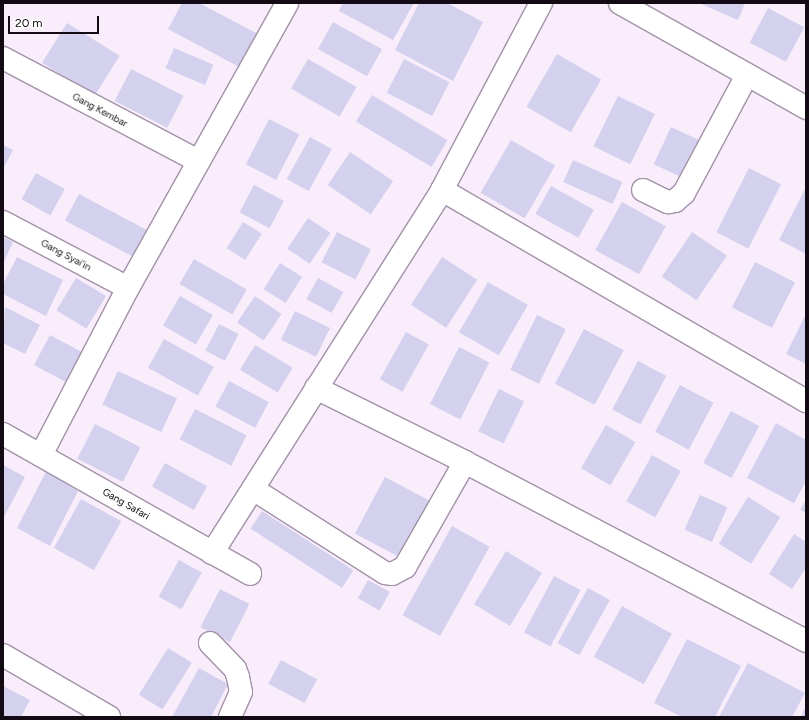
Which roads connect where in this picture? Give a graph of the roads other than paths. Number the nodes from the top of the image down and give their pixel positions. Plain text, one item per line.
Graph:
1 (287, 3) edge
2 (541, 3) edge
3 (620, 3) edge
4 (3, 58) edge
5 (747, 75) junction
6 (806, 108) edge
7 (198, 161) junction
8 (442, 190) junction
9 (643, 190) dead end
10 (3, 222) edge
11 (128, 288) junction
12 (316, 388) junction
13 (806, 401) edge
14 (3, 434) edge
15 (41, 455) junction
16 (465, 462) junction
17 (253, 489) junction
18 (212, 553) junction
19 (250, 574) dead end
20 (806, 641) edge
21 (210, 643) dead end
22 (3, 655) edge
23 (109, 717) edge
24 (230, 717) edge

1 - 7 street
2 - 8 street
3 - 5 street
4 - 7 street, Gang Kembar
5 - 6 street
5 - 9 street
7 - 11 street
8 - 12 street
8 - 13 street
10 - 11 street, Gang Syai'in
11 - 15 street
12 - 16 street
12 - 17 street
14 - 15 street, Gang Safari
15 - 18 street, Gang Safari
16 - 17 street
16 - 20 street
17 - 18 street
18 - 19 street, Gang Safari
21 - 24 street
22 - 23 street

